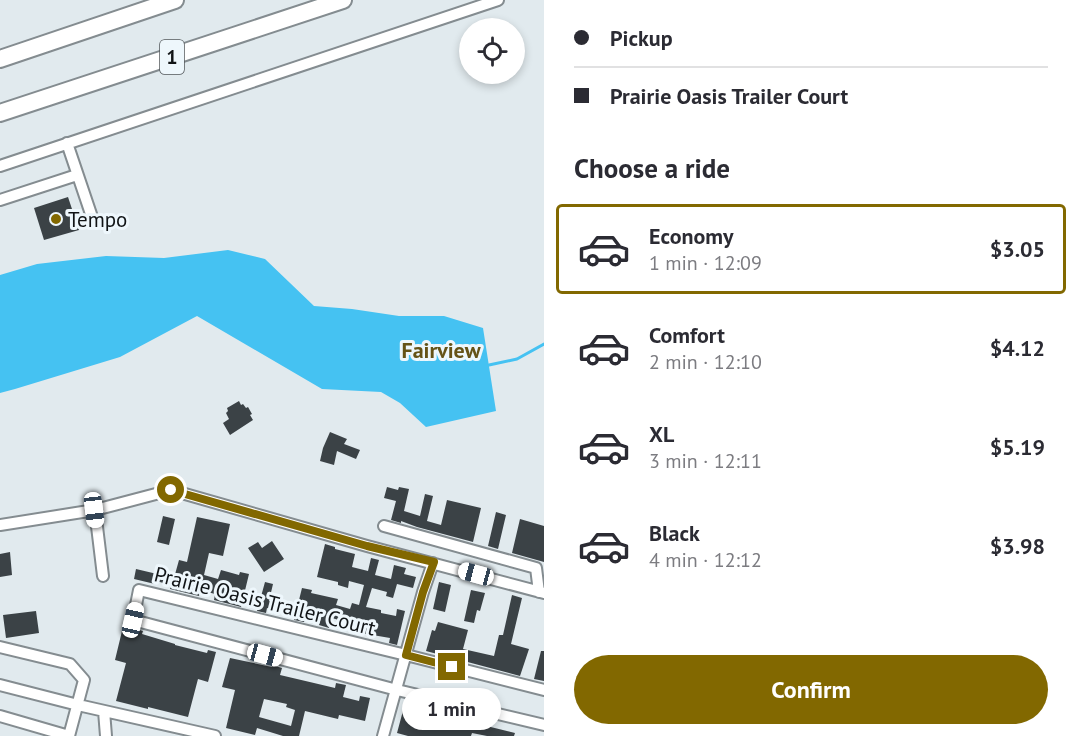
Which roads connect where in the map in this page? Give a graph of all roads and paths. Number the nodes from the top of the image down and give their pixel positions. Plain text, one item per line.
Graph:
1 (175, 0) edge
2 (343, 0) edge
3 (498, 0) edge
4 (0, 59) edge
5 (0, 113) edge
6 (67, 143) junction
7 (0, 166) edge
8 (77, 175) junction
9 (0, 200) edge
10 (93, 220) dead end
11 (94, 510) junction
12 (0, 525) edge
13 (384, 526) dead end
14 (434, 562) junction
15 (103, 576) dead end
16 (541, 592) edge
17 (0, 647) edge
18 (406, 655) junction
19 (0, 685) edge
20 (397, 690) junction
21 (544, 690) edge
22 (78, 705) junction
23 (104, 711) junction
24 (0, 716) edge
25 (544, 725) edge
26 (69, 736) edge
27 (106, 736) edge
28 (215, 736) edge
29 (383, 736) edge

1 - 4 highway
2 - 5 highway, 1
3 - 6 street
6 - 7 street
6 - 8 street
8 - 9 street
8 - 10 street
11 - 12 street
11 - 14 street
11 - 15 street
13 - 16 street
14 - 16 street
14 - 18 street
17 - 22 street
18 - 20 street
18 - 20 street, Prairie Oasis Trailer Court
18 - 21 street, Prairie Oasis Trailer Court
19 - 22 street
20 - 25 street, Prairie Oasis Trailer Court
20 - 29 street
22 - 23 street
22 - 26 street
23 - 27 street
23 - 28 street
24 - 26 street

